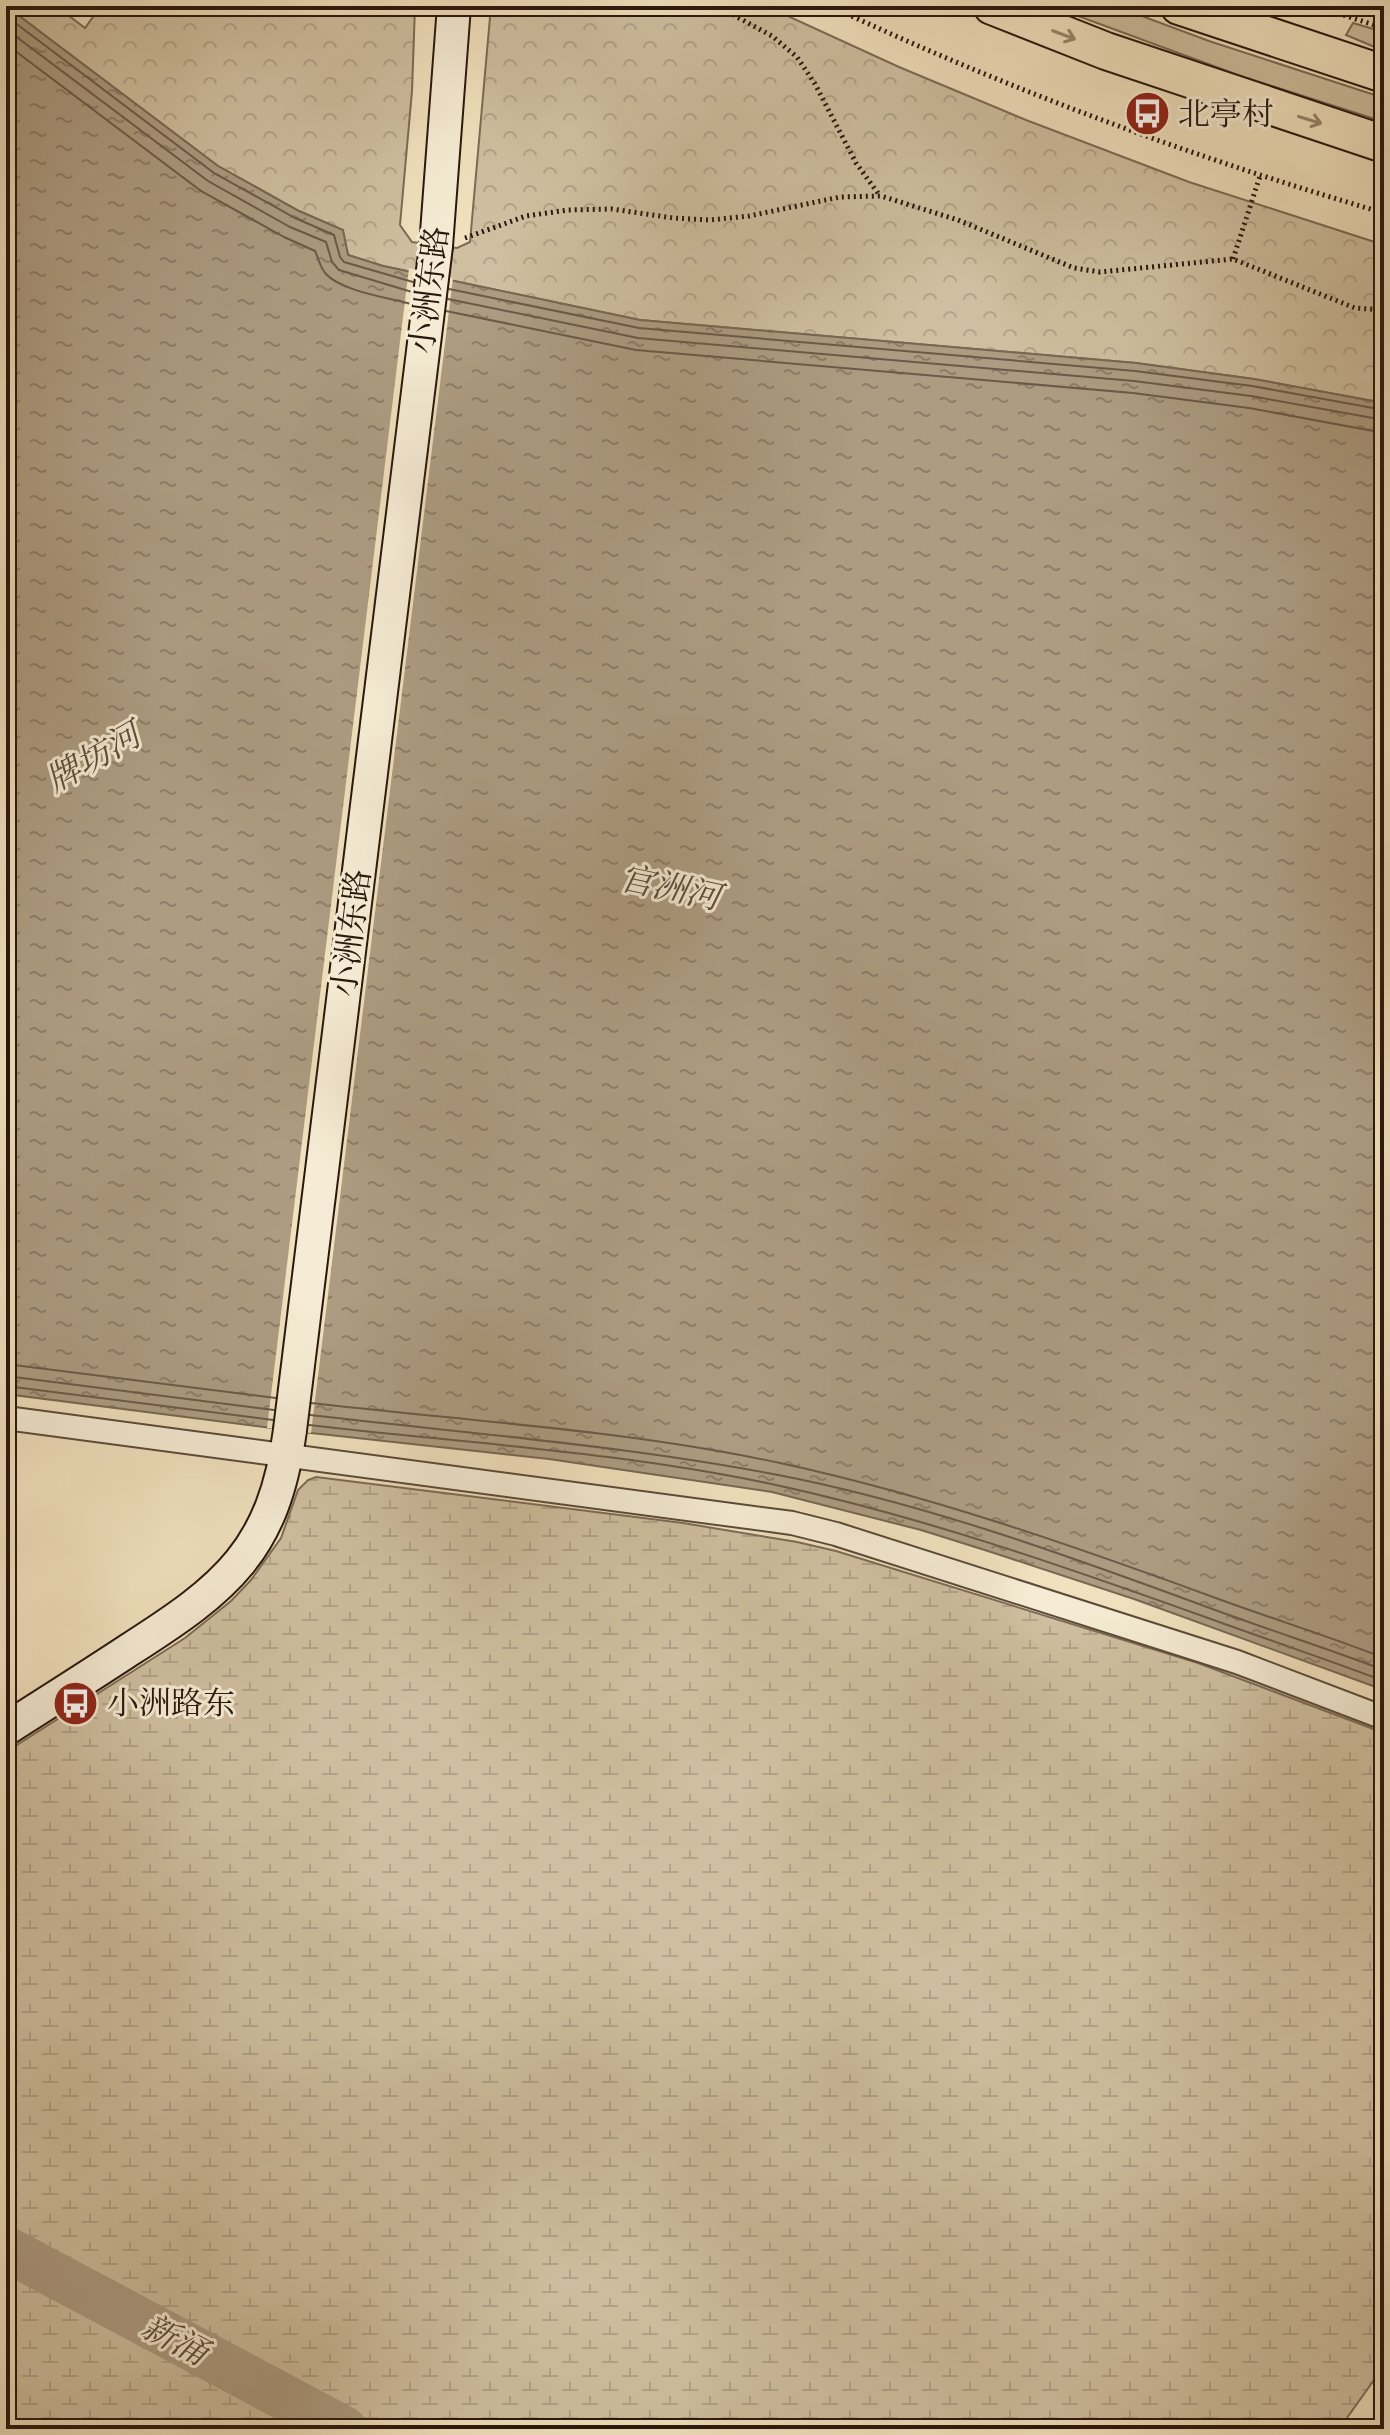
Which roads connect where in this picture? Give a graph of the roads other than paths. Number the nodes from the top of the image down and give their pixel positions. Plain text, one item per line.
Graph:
1 (454, 6) edge
2 (992, 6) edge
3 (1179, 6) edge
4 (1384, 74) edge
5 (1384, 144) edge
6 (6, 1418) edge
7 (288, 1444) junction
8 (1384, 1718) edge
9 (6, 1729) edge

1 - 7 main road, 小洲东路, bridge
2 -> 5 main road
3 - 4 main road
6 - 7 street
7 - 8 street
7 - 9 main road, 小洲东路

